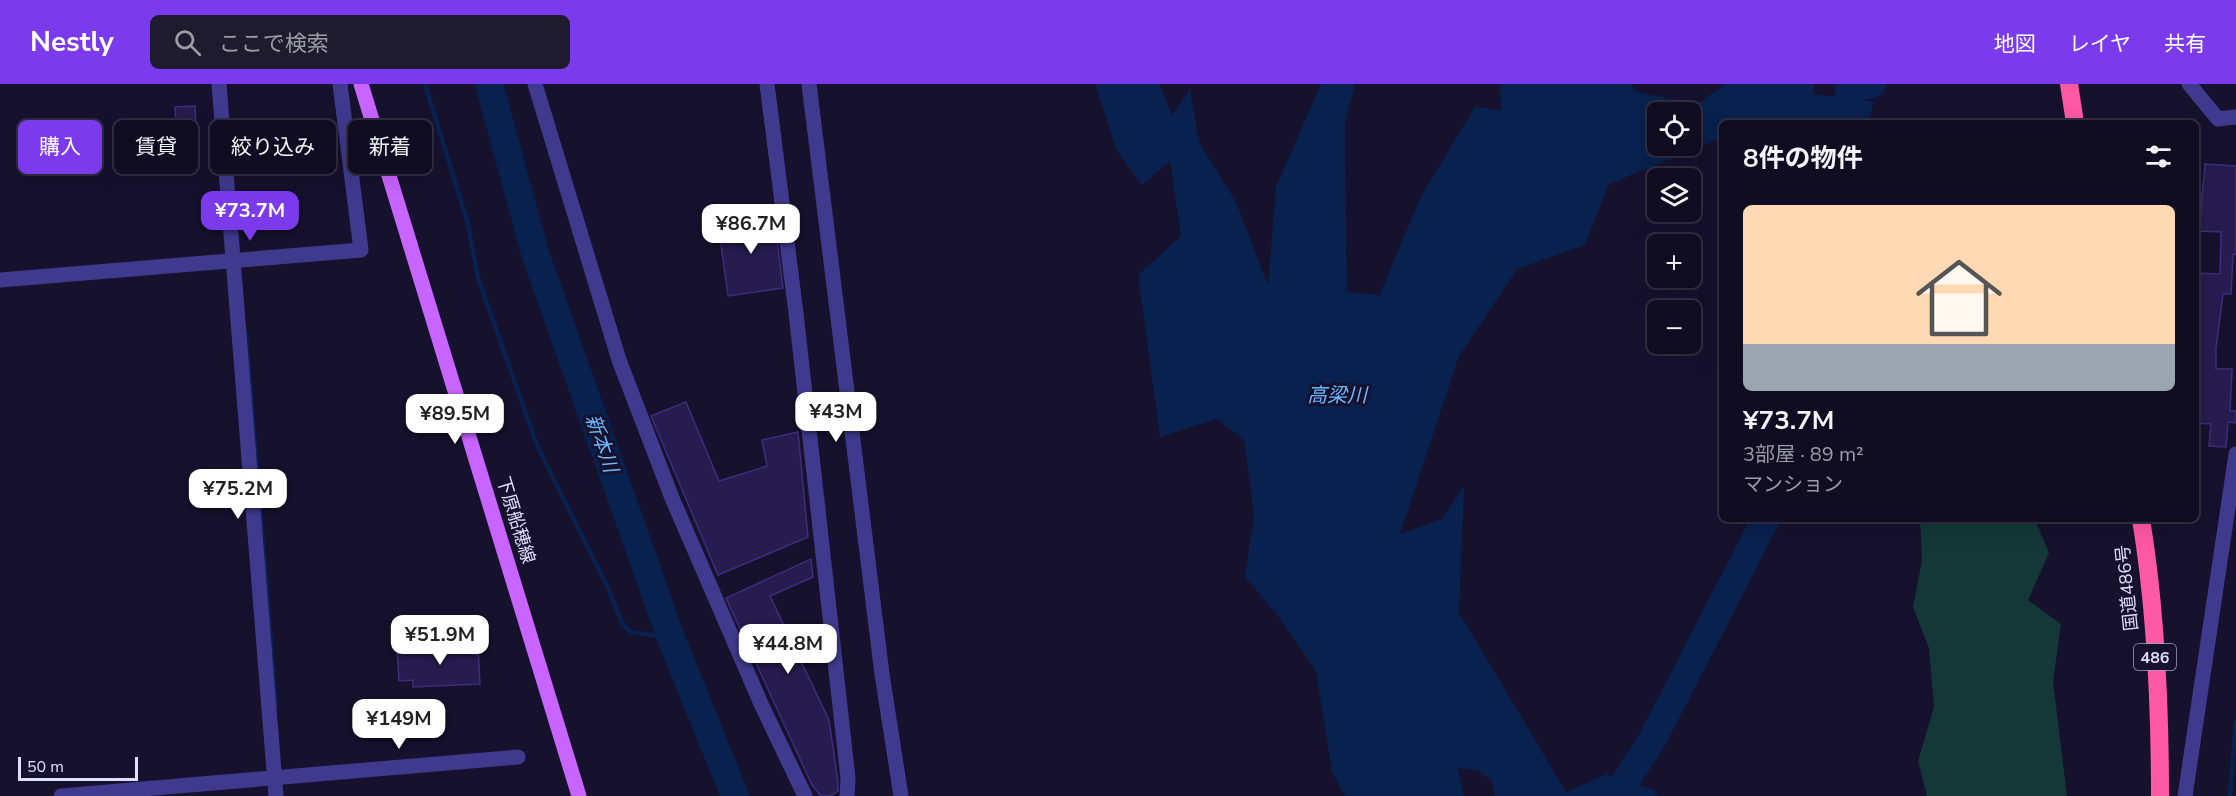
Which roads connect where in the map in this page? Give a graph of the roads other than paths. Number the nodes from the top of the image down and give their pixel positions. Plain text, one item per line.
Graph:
1 (219, 84) edge
2 (340, 84) edge
3 (361, 84) edge
4 (535, 84) edge
5 (767, 84) edge
6 (809, 84) edge
7 (2069, 84) edge
8 (2189, 84) edge
9 (2236, 117) edge
10 (2075, 120) edge
11 (234, 260) junction
12 (0, 280) edge
13 (2236, 454) edge
14 (2141, 522) edge
15 (518, 757) dead end
16 (280, 777) junction
17 (61, 796) edge
18 (276, 796) edge
19 (579, 796) edge
20 (805, 796) edge
21 (847, 796) edge
22 (901, 796) edge
23 (2160, 796) edge
24 (2185, 796) edge

1 - 11 street
2 - 11 street
3 - 19 main road, 下原船穂線
4 - 20 street
5 - 21 street
6 - 22 street
7 - 10 highway
8 - 9 street
11 - 12 street
11 - 16 street
13 - 24 street
14 - 23 highway, 国道486号 / 486
15 - 16 street
16 - 17 street
16 - 18 street

